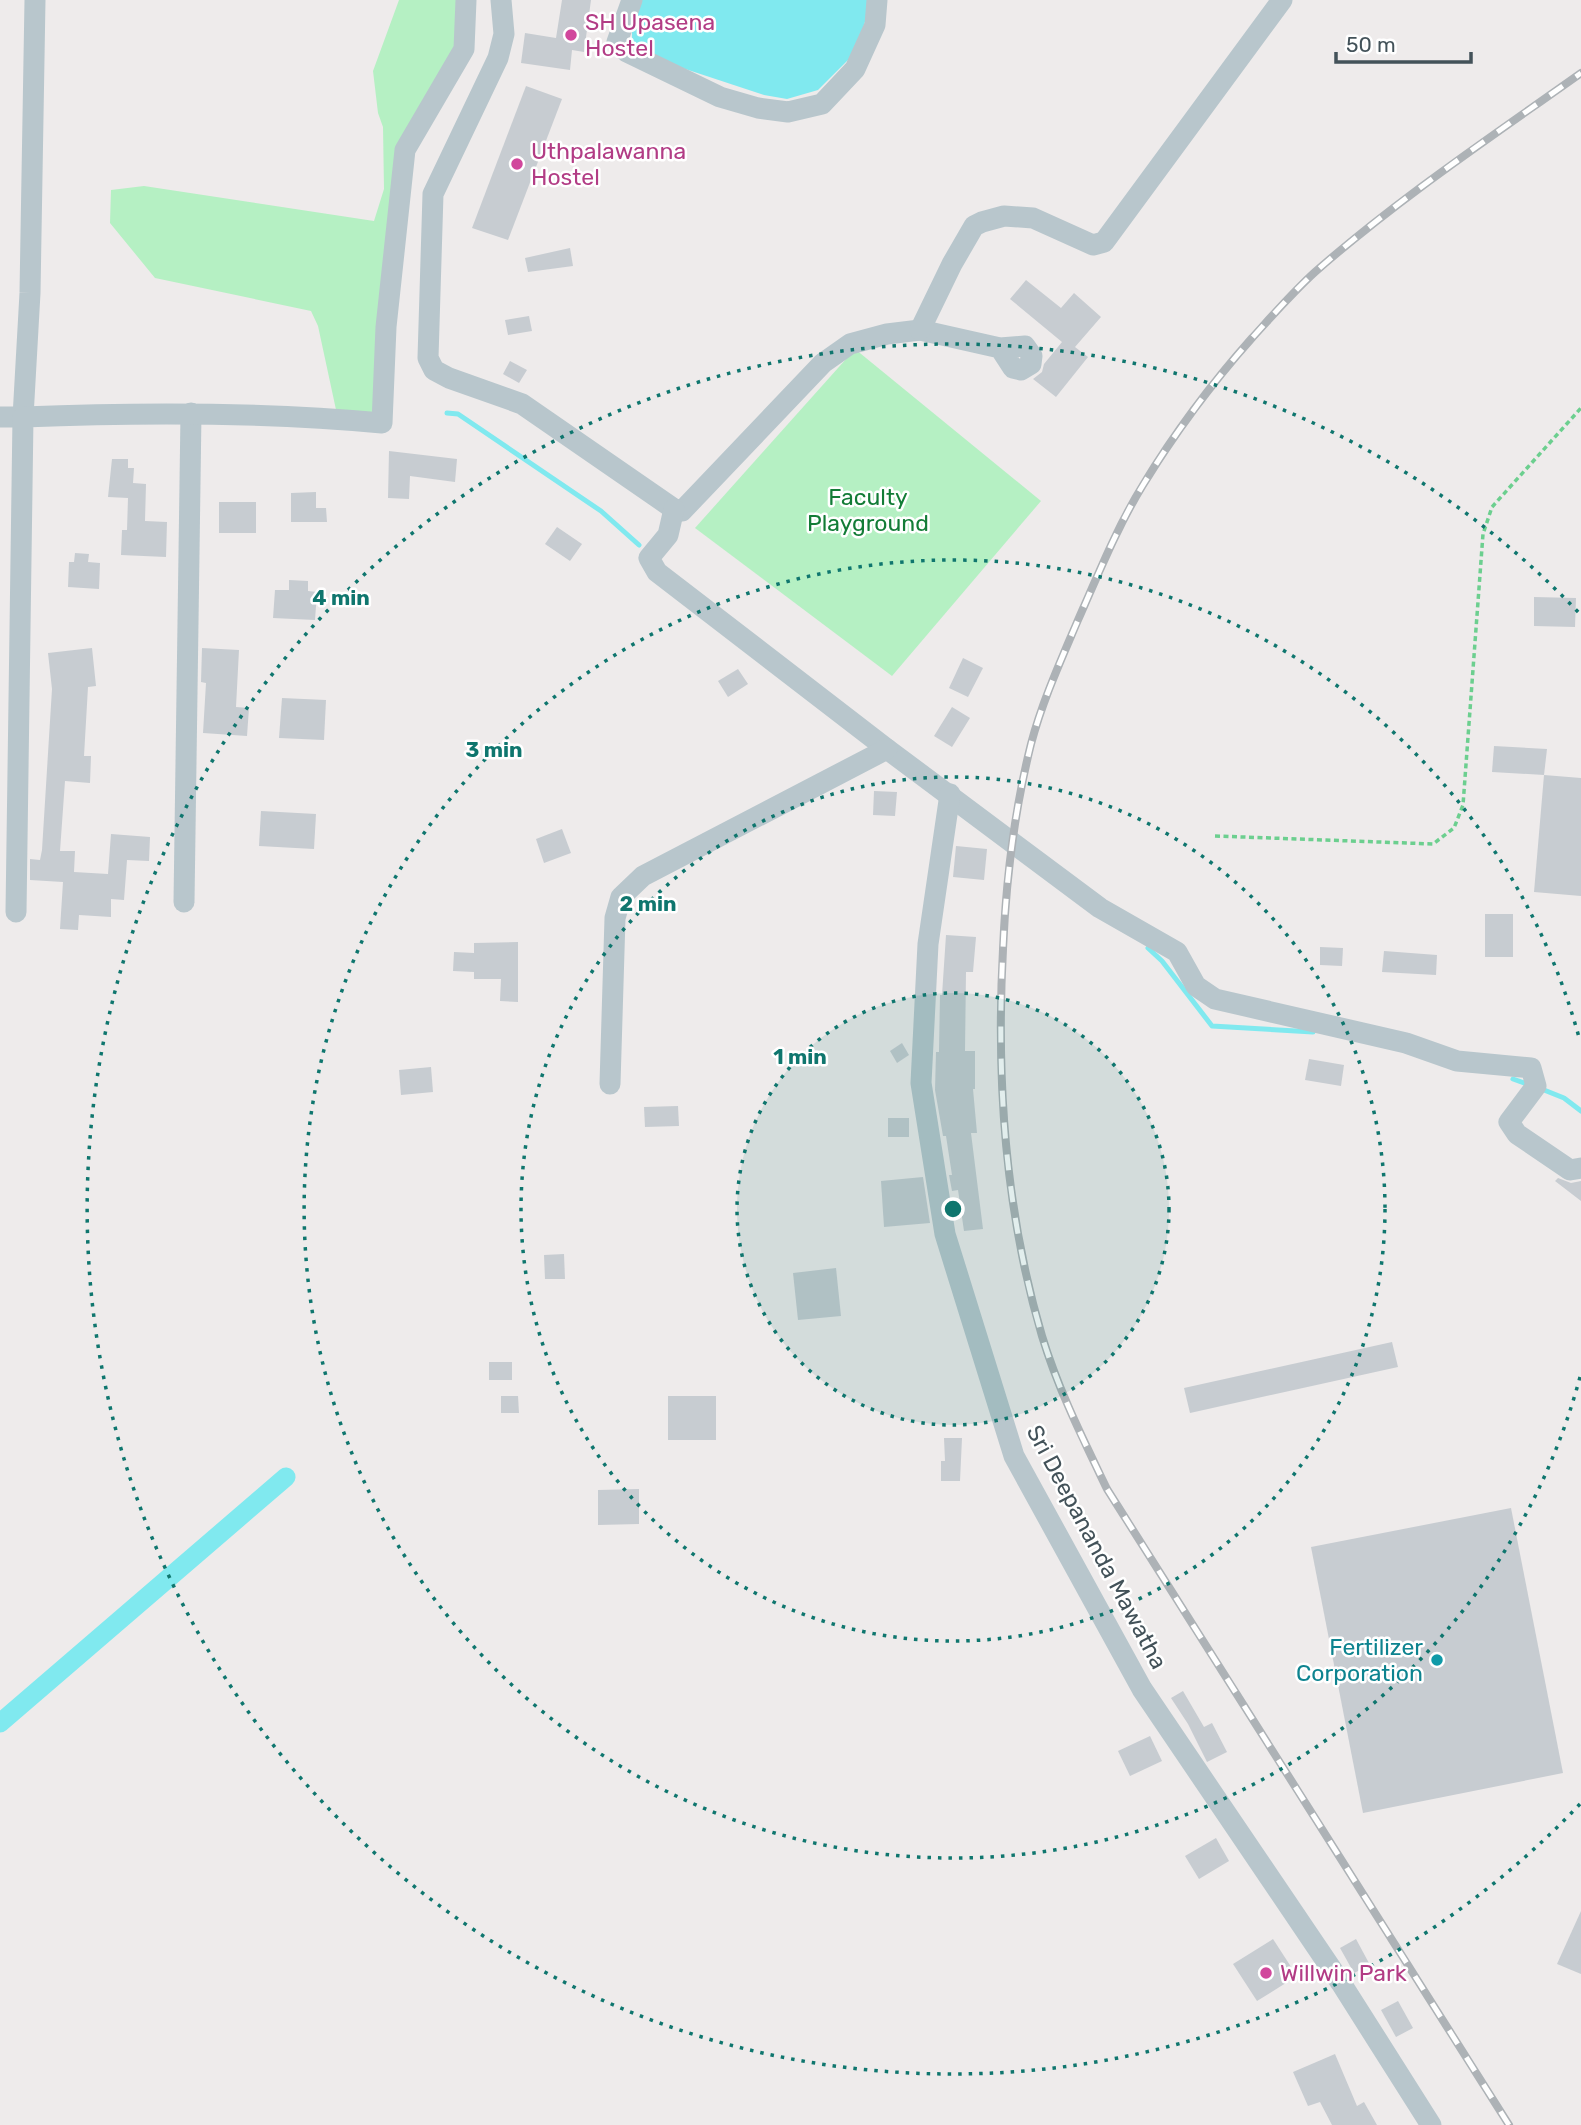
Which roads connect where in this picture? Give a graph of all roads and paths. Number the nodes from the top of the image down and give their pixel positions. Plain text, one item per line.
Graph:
1 (35, 0) edge
2 (466, 0) edge
3 (501, 0) edge
4 (632, 0) edge
5 (877, 0) edge
6 (1282, 0) edge
7 (920, 330) junction
8 (1000, 348) dead end
9 (1581, 408) edge
10 (191, 413) junction
11 (0, 416) edge
12 (23, 417) junction
13 (674, 509) junction
14 (887, 749) junction
15 (950, 794) junction
16 (1215, 835) dead end
17 (184, 902) dead end
18 (16, 912) dead end
19 (610, 1084) dead end
20 (1581, 1168) edge
21 (1431, 2125) edge

1 - 12 street
2 - 10 street
3 - 13 street
4 - 5 street
6 - 7 street
7 - 8 street
7 - 13 street
9 - 16 path
10 - 12 street
10 - 17 street
11 - 12 street
12 - 18 street
13 - 14 street
14 - 15 street
14 - 19 street
15 - 20 street
15 - 21 street, Sri Deepananda Mawatha

